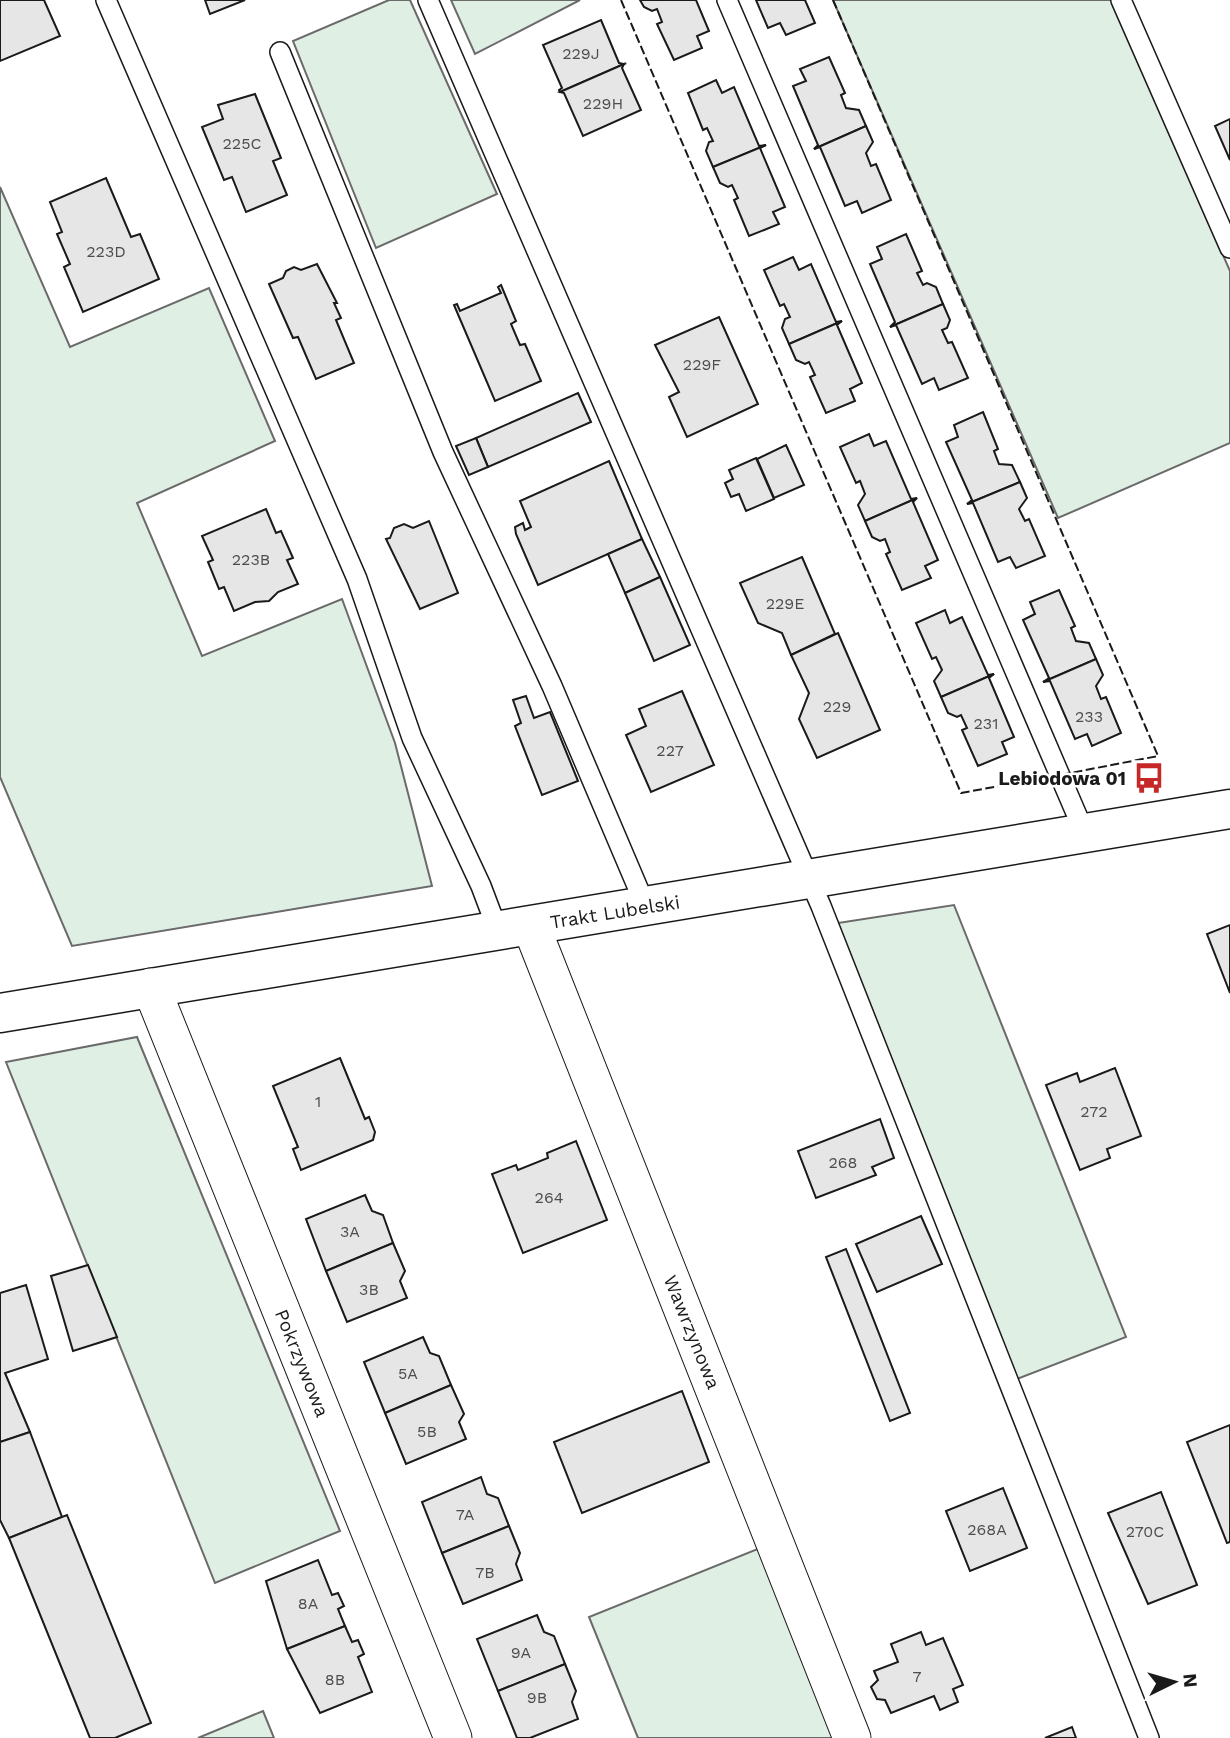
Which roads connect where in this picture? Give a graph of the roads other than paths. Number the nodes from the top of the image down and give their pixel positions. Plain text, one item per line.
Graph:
1 (106, 0) edge
2 (428, 0) edge
3 (727, 0) edge
4 (1121, 0) edge
5 (280, 52) dead end
6 (1230, 248) edge
7 (1230, 809) edge
8 (1085, 834) junction
9 (811, 881) junction
10 (646, 907) junction
11 (515, 929) junction
12 (151, 987) junction
13 (0, 1013) edge
14 (453, 1738) edge
15 (852, 1738) edge
16 (1149, 1738) edge

1 - 11 lane
2 - 9 lane
3 - 8 lane
4 - 6 lane
5 - 10 lane
7 - 8 street, Trakt Lubelski
8 - 9 street, Trakt Lubelski
9 - 10 street, Trakt Lubelski
9 - 16 lane
10 - 11 street, Trakt Lubelski
11 - 12 street, Trakt Lubelski
11 - 15 street, Wawrzynowa
12 - 13 street, Trakt Lubelski
12 - 14 street, Pokrzywowa

